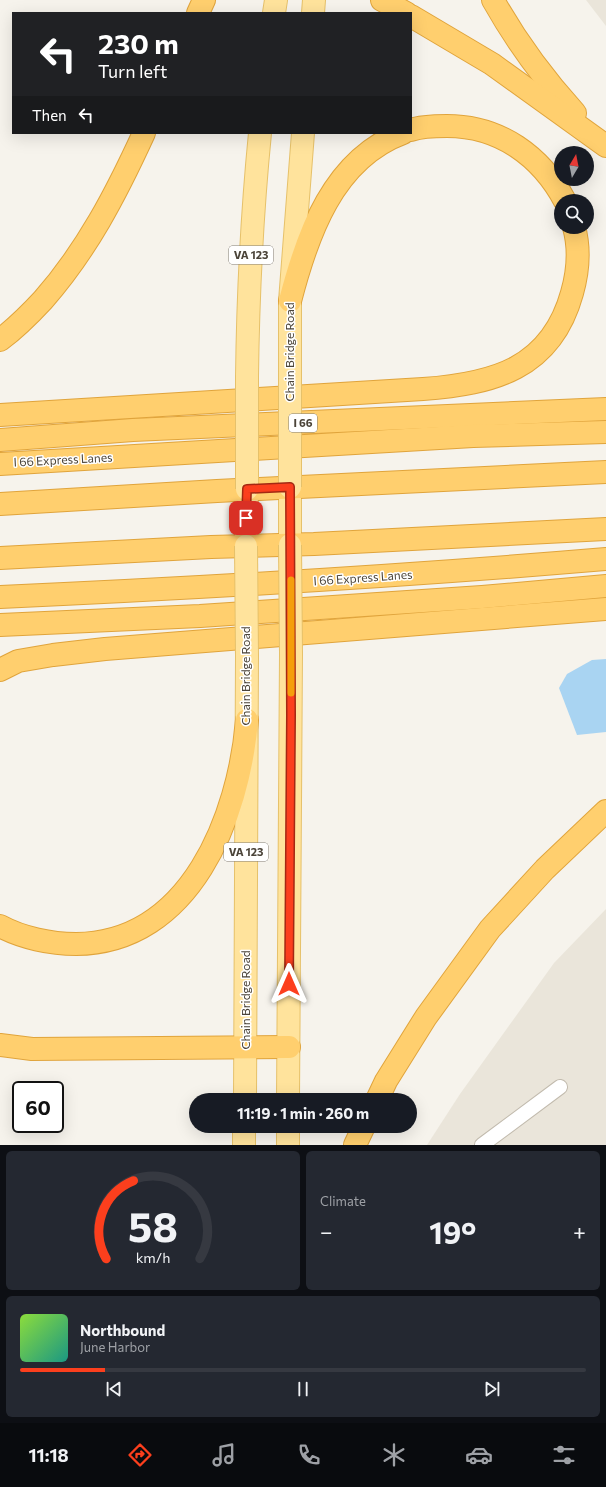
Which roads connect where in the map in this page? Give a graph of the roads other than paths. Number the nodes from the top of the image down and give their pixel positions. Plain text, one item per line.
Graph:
1 (204, 0) edge
2 (276, 0) edge
3 (314, 0) edge
4 (382, 0) edge
5 (493, 0) edge
6 (198, 12) edge
7 (274, 12) edge
8 (313, 12) edge
9 (404, 12) edge
10 (412, 17) edge
11 (412, 130) edge
12 (144, 134) edge
13 (260, 134) edge
14 (303, 134) edge
15 (401, 134) edge
16 (606, 146) edge
17 (562, 194) edge
18 (575, 234) edge
19 (290, 301) junction
20 (0, 340) edge
21 (606, 409) edge
22 (0, 415) edge
23 (606, 432) edge
24 (0, 440) edge
25 (0, 464) edge
26 (606, 472) edge
27 (290, 487) junction
28 (247, 489) junction
29 (0, 504) edge
30 (606, 529) edge
31 (290, 545) junction
32 (246, 546) junction
33 (0, 558) edge
34 (606, 559) edge
35 (606, 586) edge
36 (0, 597) edge
37 (606, 609) edge
38 (0, 625) edge
39 (0, 670) edge
40 (246, 720) junction
41 (606, 811) edge
42 (0, 926) edge
43 (0, 1045) edge
44 (289, 1047) junction
45 (246, 1048) junction
46 (560, 1087) dead end
47 (244, 1093) edge
48 (288, 1093) edge
49 (380, 1093) edge
50 (244, 1133) edge
51 (288, 1133) edge
52 (361, 1133) edge
53 (244, 1145) edge
54 (288, 1145) edge
55 (355, 1145) edge
56 (482, 1145) edge

1 - 6 highway
2 - 7 main road
3 - 8 main road
4 - 9 highway
5 - 16 highway
10 - 16 highway
11 - 17 highway
12 - 20 highway
13 - 28 main road, Chain Bridge Road / VA 123, bridge
14 - 19 main road, Chain Bridge Road
15 - 19 highway
18 - 22 highway
19 - 27 main road, Chain Bridge Road, bridge
21 - 24 highway, I 66
23 - 25 highway, I 66 Express Lanes
26 - 27 highway
27 - 28 highway
27 - 31 main road, Chain Bridge Road
28 - 29 highway
28 - 32 main road, Chain Bridge Road / VA 123
30 - 31 highway
31 - 32 highway
31 - 44 main road, Chain Bridge Road, bridge
32 - 33 highway
32 - 40 main road, Chain Bridge Road / VA 123, bridge
34 - 36 highway, I 66 Express Lanes
35 - 38 highway
37 - 39 highway
40 - 42 highway
40 - 45 main road, Chain Bridge Road / VA 123
41 - 49 highway
43 - 45 highway
44 - 45 highway
44 - 48 main road, Chain Bridge Road
45 - 47 main road, Chain Bridge Road / VA 123
46 - 56 street
50 - 53 main road
51 - 54 main road
52 - 55 highway

